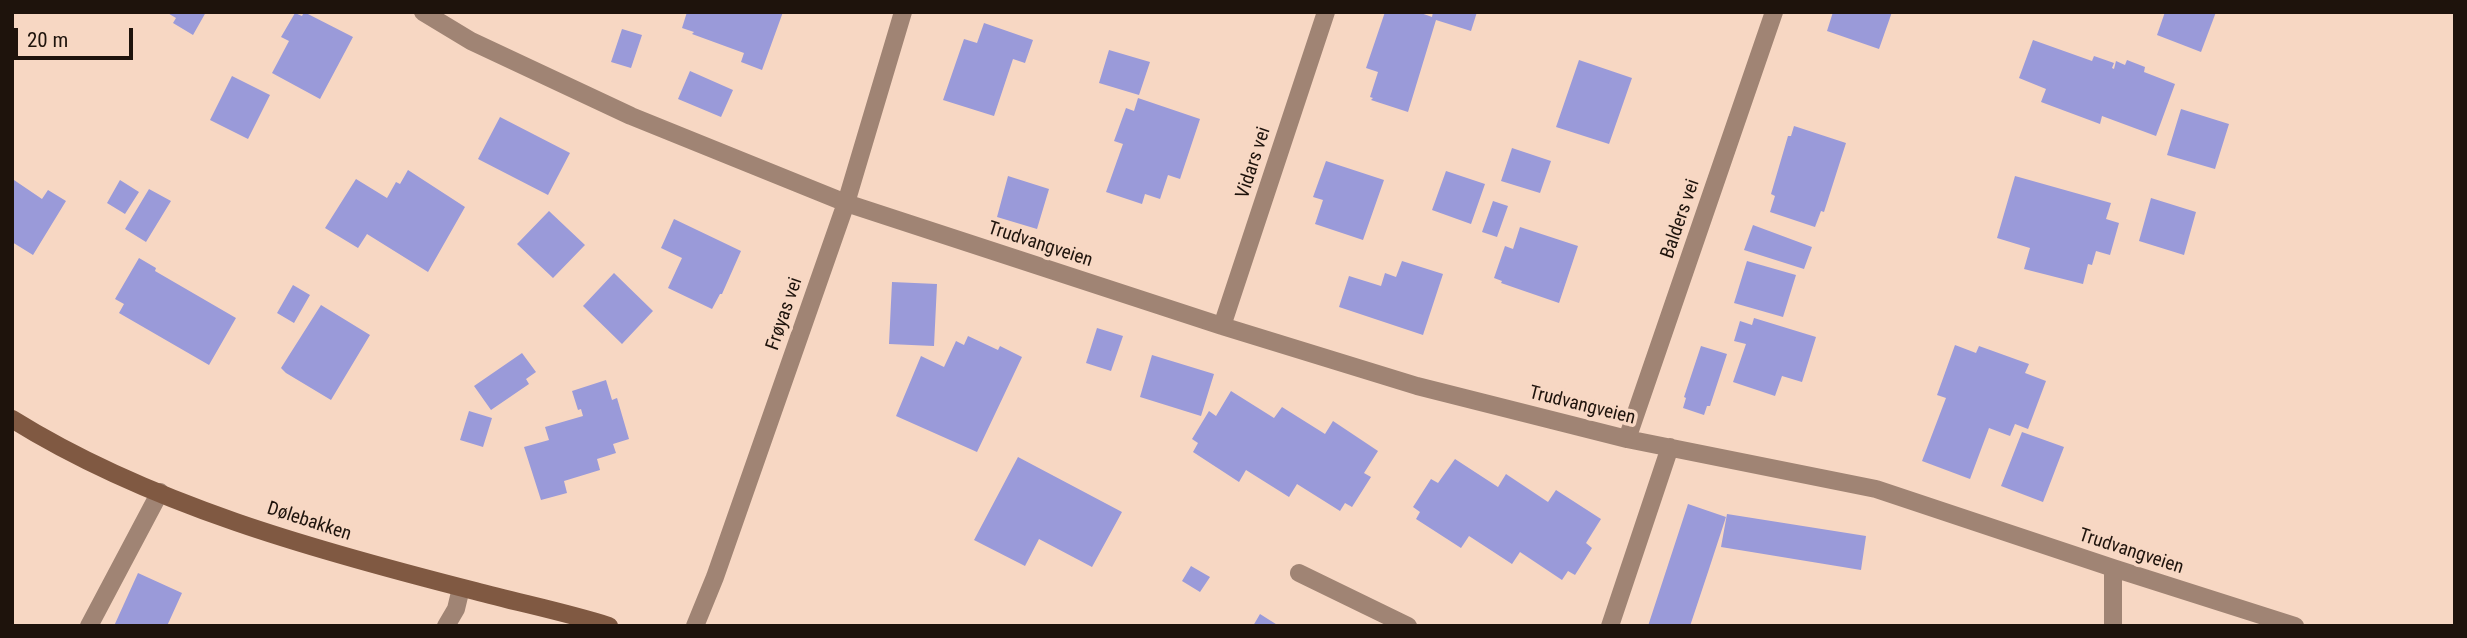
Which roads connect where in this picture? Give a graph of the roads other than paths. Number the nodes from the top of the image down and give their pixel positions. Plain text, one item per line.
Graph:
1 (423, 12) edge
2 (903, 12) edge
3 (1326, 12) edge
4 (1774, 12) edge
5 (846, 203) junction
6 (1222, 327) junction
7 (12, 419) edge
8 (1627, 439) junction
9 (1670, 447) junction
10 (160, 492) junction
11 (2113, 568) junction
12 (1298, 572) dead end
13 (461, 588) junction
14 (89, 626) edge
15 (446, 626) edge
16 (609, 626) edge
17 (695, 626) edge
18 (1408, 626) edge
19 (1609, 626) edge
20 (2113, 626) edge
21 (2295, 626) edge

1 - 5 street, Trudvangveien
2 - 5 street, Frøyas vei
3 - 6 street, Vidars vei
4 - 8 street, Balders vei
5 - 6 street, Trudvangveien
5 - 17 street, Frøyas vei
6 - 8 street, Trudvangveien
7 - 10 main road, Dølebakken
8 - 9 street, Trudvangveien
9 - 11 street, Trudvangveien
9 - 19 street
10 - 13 main road, Dølebakken
10 - 14 street
11 - 20 street
11 - 21 street, Trudvangveien
12 - 18 street
13 - 15 street
13 - 16 main road, Dølebakken

